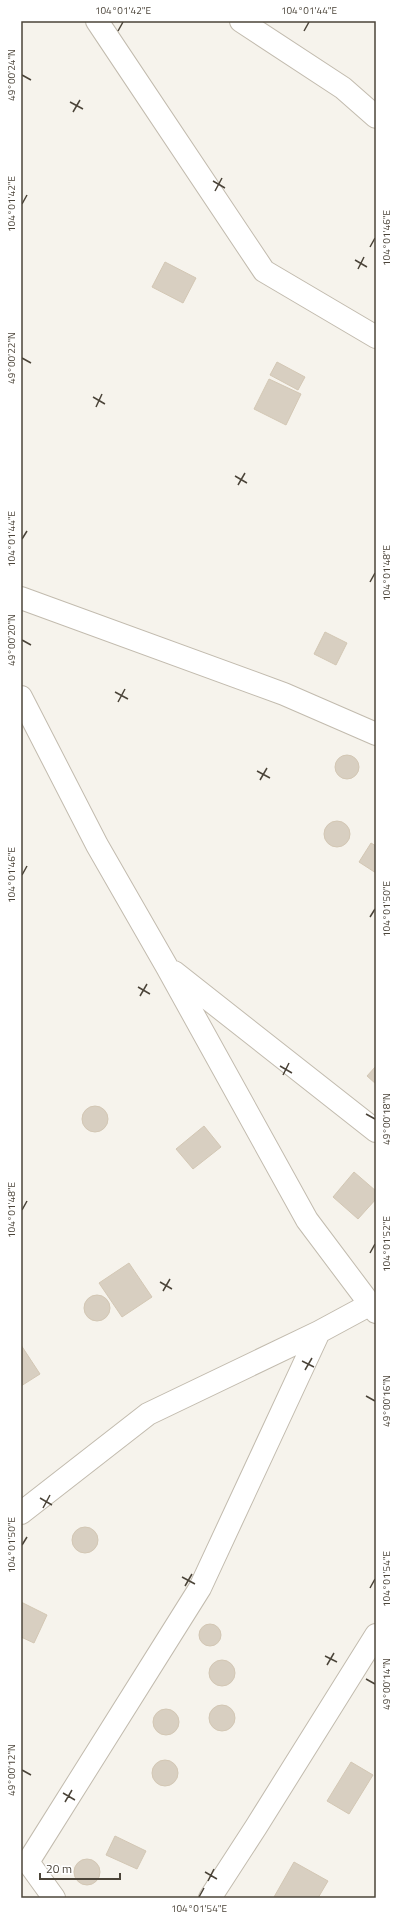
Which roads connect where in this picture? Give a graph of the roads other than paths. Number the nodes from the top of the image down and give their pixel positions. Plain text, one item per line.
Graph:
1 (97, 21) edge
2 (241, 21) edge
3 (376, 117) edge
4 (376, 337) edge
5 (21, 598) edge
6 (21, 697) edge
7 (376, 734) edge
8 (167, 967) junction
9 (376, 1131) edge
10 (373, 1308) edge
11 (319, 1332) junction
12 (21, 1513) edge
13 (376, 1635) edge
14 (54, 1898) edge
15 (210, 1898) edge

1 - 4 street
2 - 3 street
5 - 7 street
6 - 8 street
8 - 9 street
8 - 10 street
10 - 11 street
11 - 12 street
11 - 14 street
13 - 15 street

